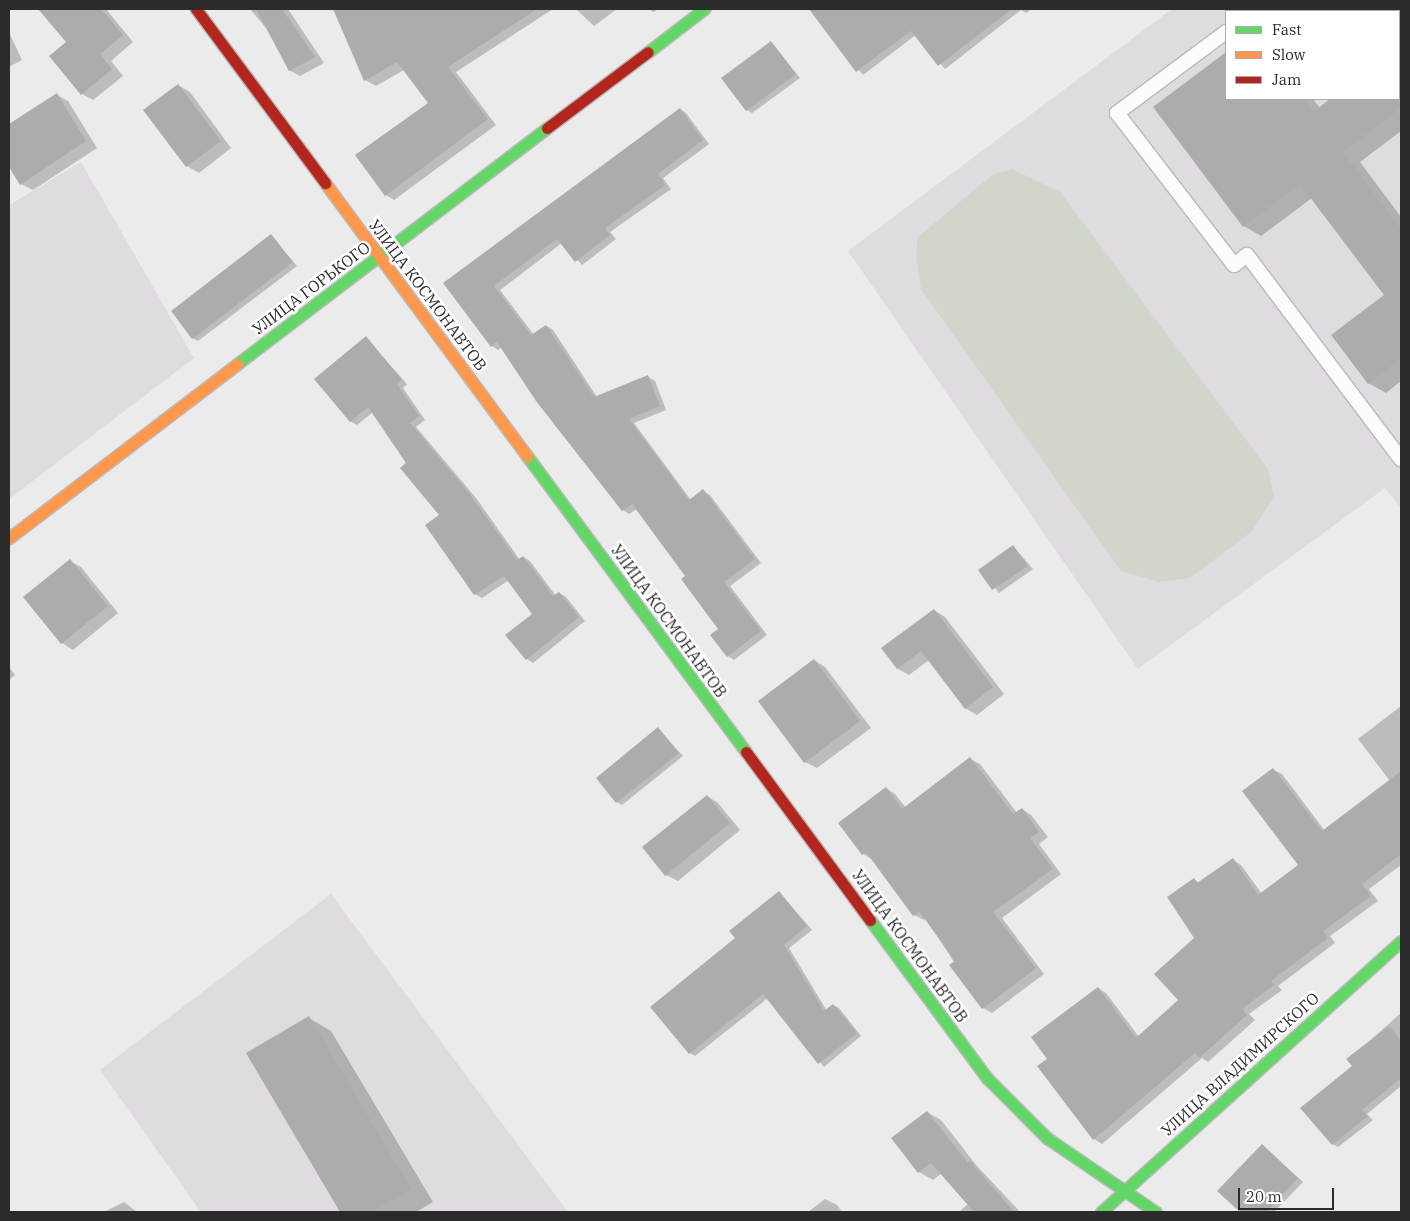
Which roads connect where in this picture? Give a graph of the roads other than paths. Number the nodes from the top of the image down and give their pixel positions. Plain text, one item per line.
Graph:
1 (196, 9) edge
2 (704, 9) edge
3 (1225, 33) edge
4 (379, 257) junction
5 (1401, 459) edge
6 (9, 538) edge
7 (1401, 941) edge
8 (1124, 1190) junction
9 (1101, 1212) edge
10 (1156, 1212) edge

1 - 4 street, УЛИЦА КОСМОНАВТОВ
2 - 4 street, УЛИЦА ГОРЬКОГО
3 - 5 lane
4 - 6 street, УЛИЦА ГОРЬКОГО
4 - 8 street, УЛИЦА КОСМОНАВТОВ
7 - 8 street, УЛИЦА ВЛАДИМИРСКОГО
8 - 9 street, УЛИЦА ВЛАДИМИРСКОГО
8 - 10 street, УЛИЦА КОСМОНАВТОВ

